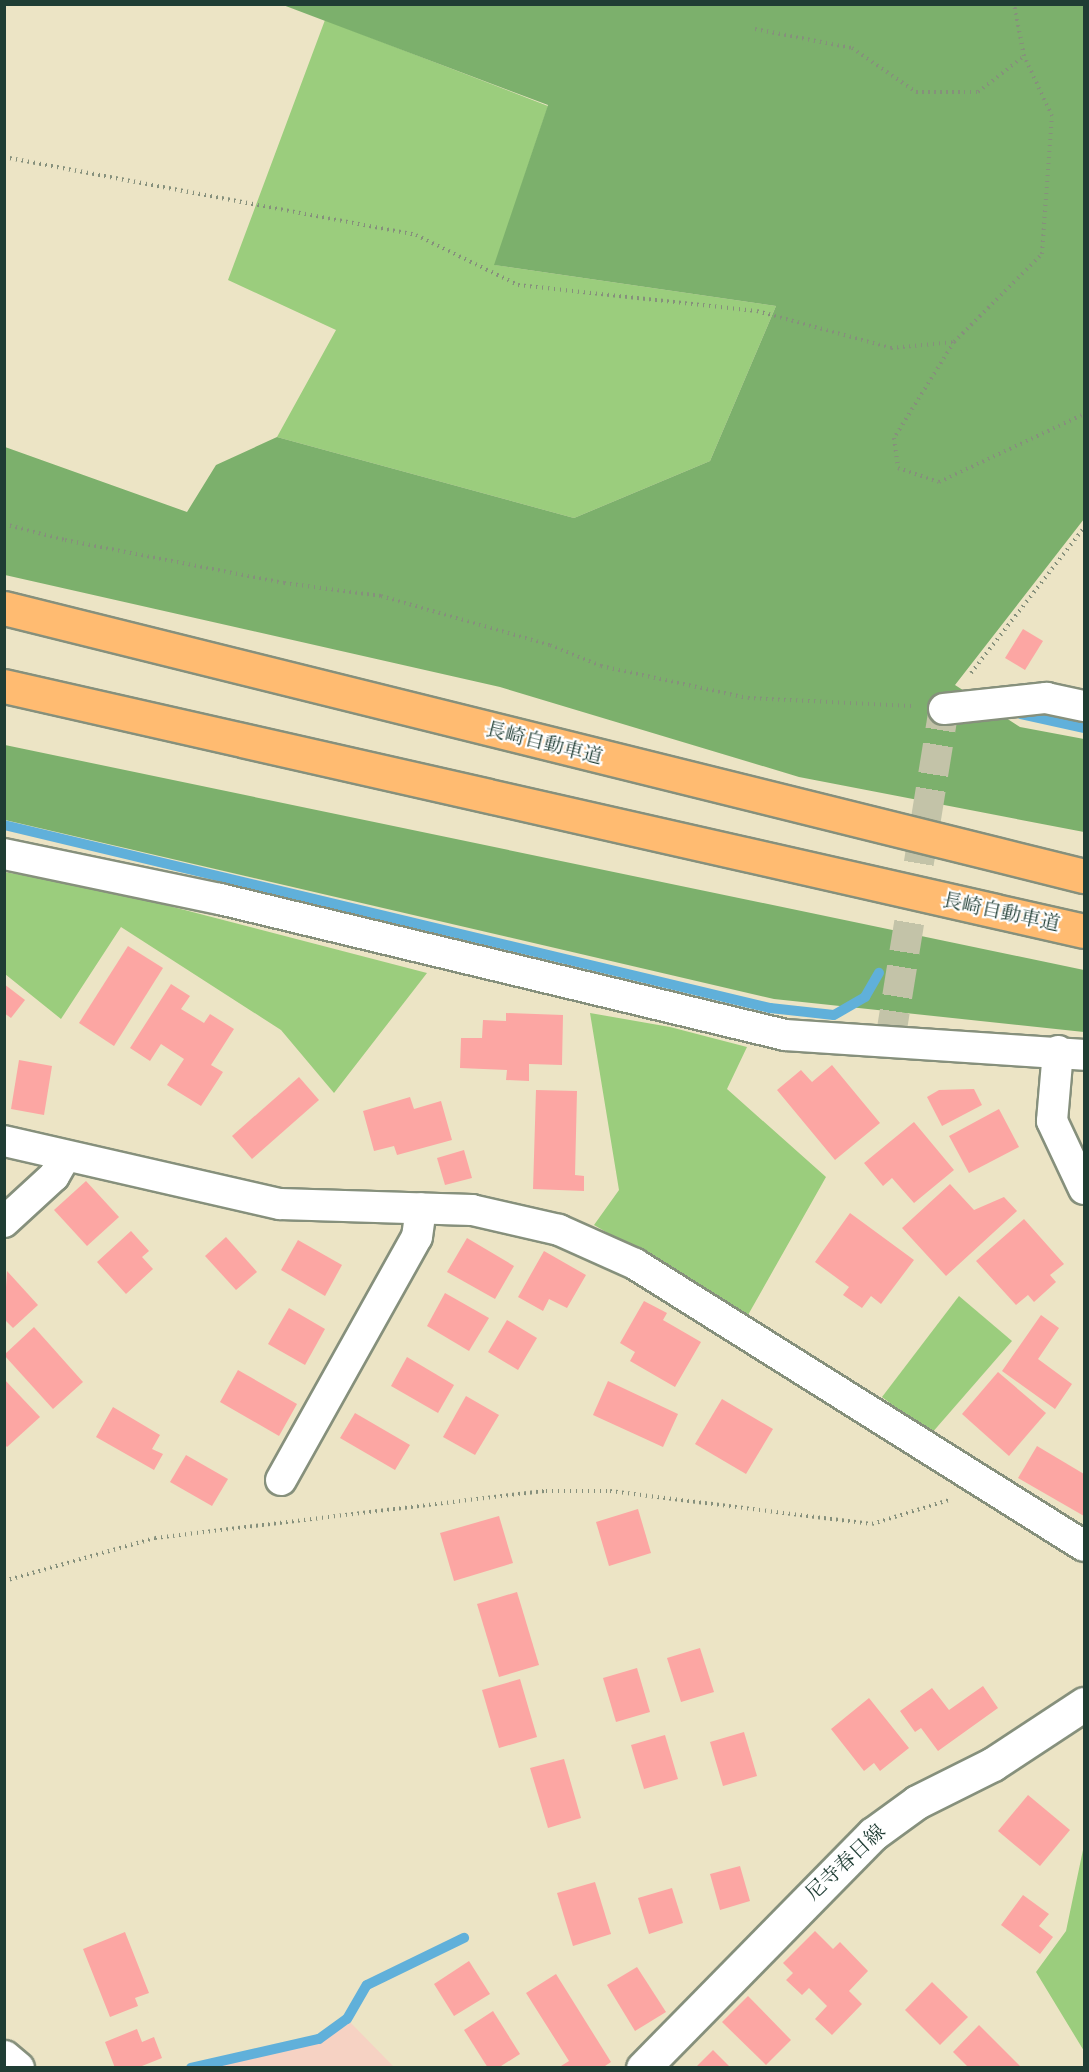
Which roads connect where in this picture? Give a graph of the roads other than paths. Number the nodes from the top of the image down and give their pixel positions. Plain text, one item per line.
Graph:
1 (4, 608) edge
2 (4, 686) edge
3 (4, 697) edge
4 (91, 705) junction
5 (1084, 706) edge
6 (944, 709) road end
7 (4, 854) edge
8 (1084, 876) edge
9 (1084, 931) edge
10 (1071, 1053) edge
11 (4, 1141) edge
12 (65, 1156) junction
13 (1084, 1189) edge
14 (421, 1208) junction
15 (4, 1222) edge
16 (281, 1480) dead end
17 (1084, 1546) edge
18 (1084, 1704) edge
19 (4, 2057) edge
20 (17, 2067) edge
21 (643, 2067) edge

1 - 8 highway, 長崎自動車道
2 - 4 highway, 長崎自動車道
3 - 4 highway
4 - 9 highway, 長崎自動車道
5 - 6 street
7 - 10 street
10 - 13 street
11 - 12 street
12 - 14 street
12 - 15 street
14 - 16 street
14 - 17 street
18 - 21 street, 尼寺春日線
19 - 20 street

